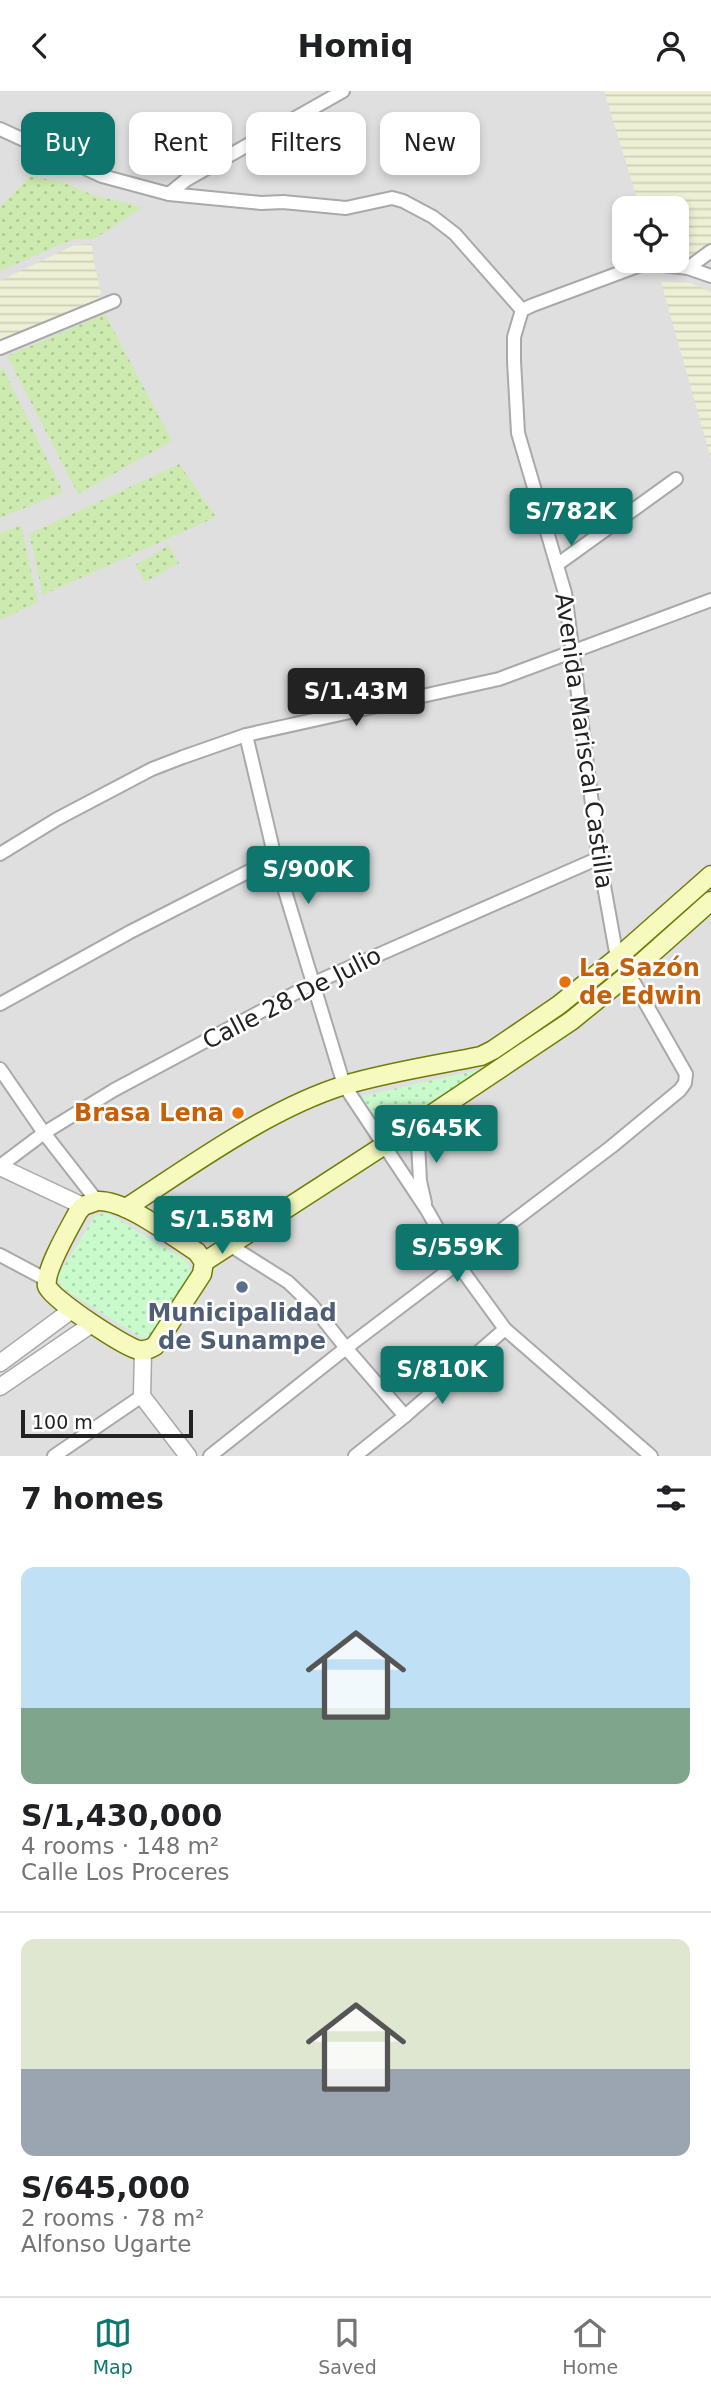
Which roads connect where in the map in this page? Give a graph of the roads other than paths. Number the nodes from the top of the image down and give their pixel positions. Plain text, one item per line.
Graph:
1 (343, 91) edge
2 (0, 129) edge
3 (169, 194) junction
4 (711, 251) edge
5 (689, 267) edge
6 (689, 268) edge
7 (618, 273) edge
8 (711, 276) edge
9 (114, 302) dead end
10 (522, 310) junction
11 (0, 348) edge
12 (676, 479) dead end
13 (558, 564) junction
14 (711, 600) edge
15 (571, 651) junction
16 (246, 735) junction
17 (0, 854) edge
18 (275, 858) junction
19 (599, 858) junction
20 (711, 875) edge
21 (711, 901) edge
22 (617, 958) junction
23 (629, 974) junction
24 (314, 983) junction
25 (0, 1004) edge
26 (0, 1069) edge
27 (344, 1085) junction
28 (417, 1124) junction
29 (44, 1133) junction
30 (384, 1145) junction
31 (0, 1166) edge
32 (90, 1203) junction
33 (126, 1208) junction
34 (427, 1210) junction
35 (231, 1246) junction
36 (0, 1255) edge
37 (204, 1262) junction
38 (457, 1263) junction
39 (47, 1280) junction
40 (73, 1309) junction
41 (92, 1324) junction
42 (505, 1329) junction
43 (346, 1348) junction
44 (143, 1350) junction
45 (0, 1363) edge
46 (0, 1387) edge
47 (142, 1396) junction
48 (405, 1416) junction
49 (54, 1456) edge
50 (188, 1456) edge
51 (210, 1456) edge
52 (355, 1456) edge
53 (651, 1456) edge

1 - 3 street
2 - 3 street
3 - 10 street
4 - 5 street
6 - 8 street
7 - 10 street
9 - 11 street
10 - 13 street, Avenida Mariscal Castilla
12 - 13 street
13 - 15 street, Avenida Mariscal Castilla
14 - 15 street
15 - 16 street
15 - 19 street, Avenida Mariscal Castilla
16 - 17 street
16 - 18 street
18 - 24 street
18 - 25 street
19 - 22 street, Avenida Mariscal Castilla
19 - 24 street, Calle 28 De Julio
20 - 22 main road
21 - 23 main road
22 - 23 street
22 - 27 main road
23 - 28 main road
23 - 38 street
24 - 27 street
24 - 29 street, Calle 28 De Julio
26 - 29 street
27 - 30 street
27 - 33 main road
28 - 30 main road
28 - 34 street
29 - 31 street, Calle 28 De Julio
29 - 32 street
30 - 34 street
30 - 35 main road
31 - 32 street
32 - 33 main road
32 - 39 main road
33 - 37 main road
34 - 38 street
35 - 37 main road
35 - 43 street
36 - 39 street
37 - 44 main road
38 - 42 street
38 - 43 street
39 - 40 main road
40 - 41 main road
40 - 45 street
41 - 44 main road
41 - 46 street
42 - 48 street
42 - 53 street
43 - 48 street
43 - 51 street
44 - 47 street
47 - 49 street
47 - 50 street
48 - 52 street

